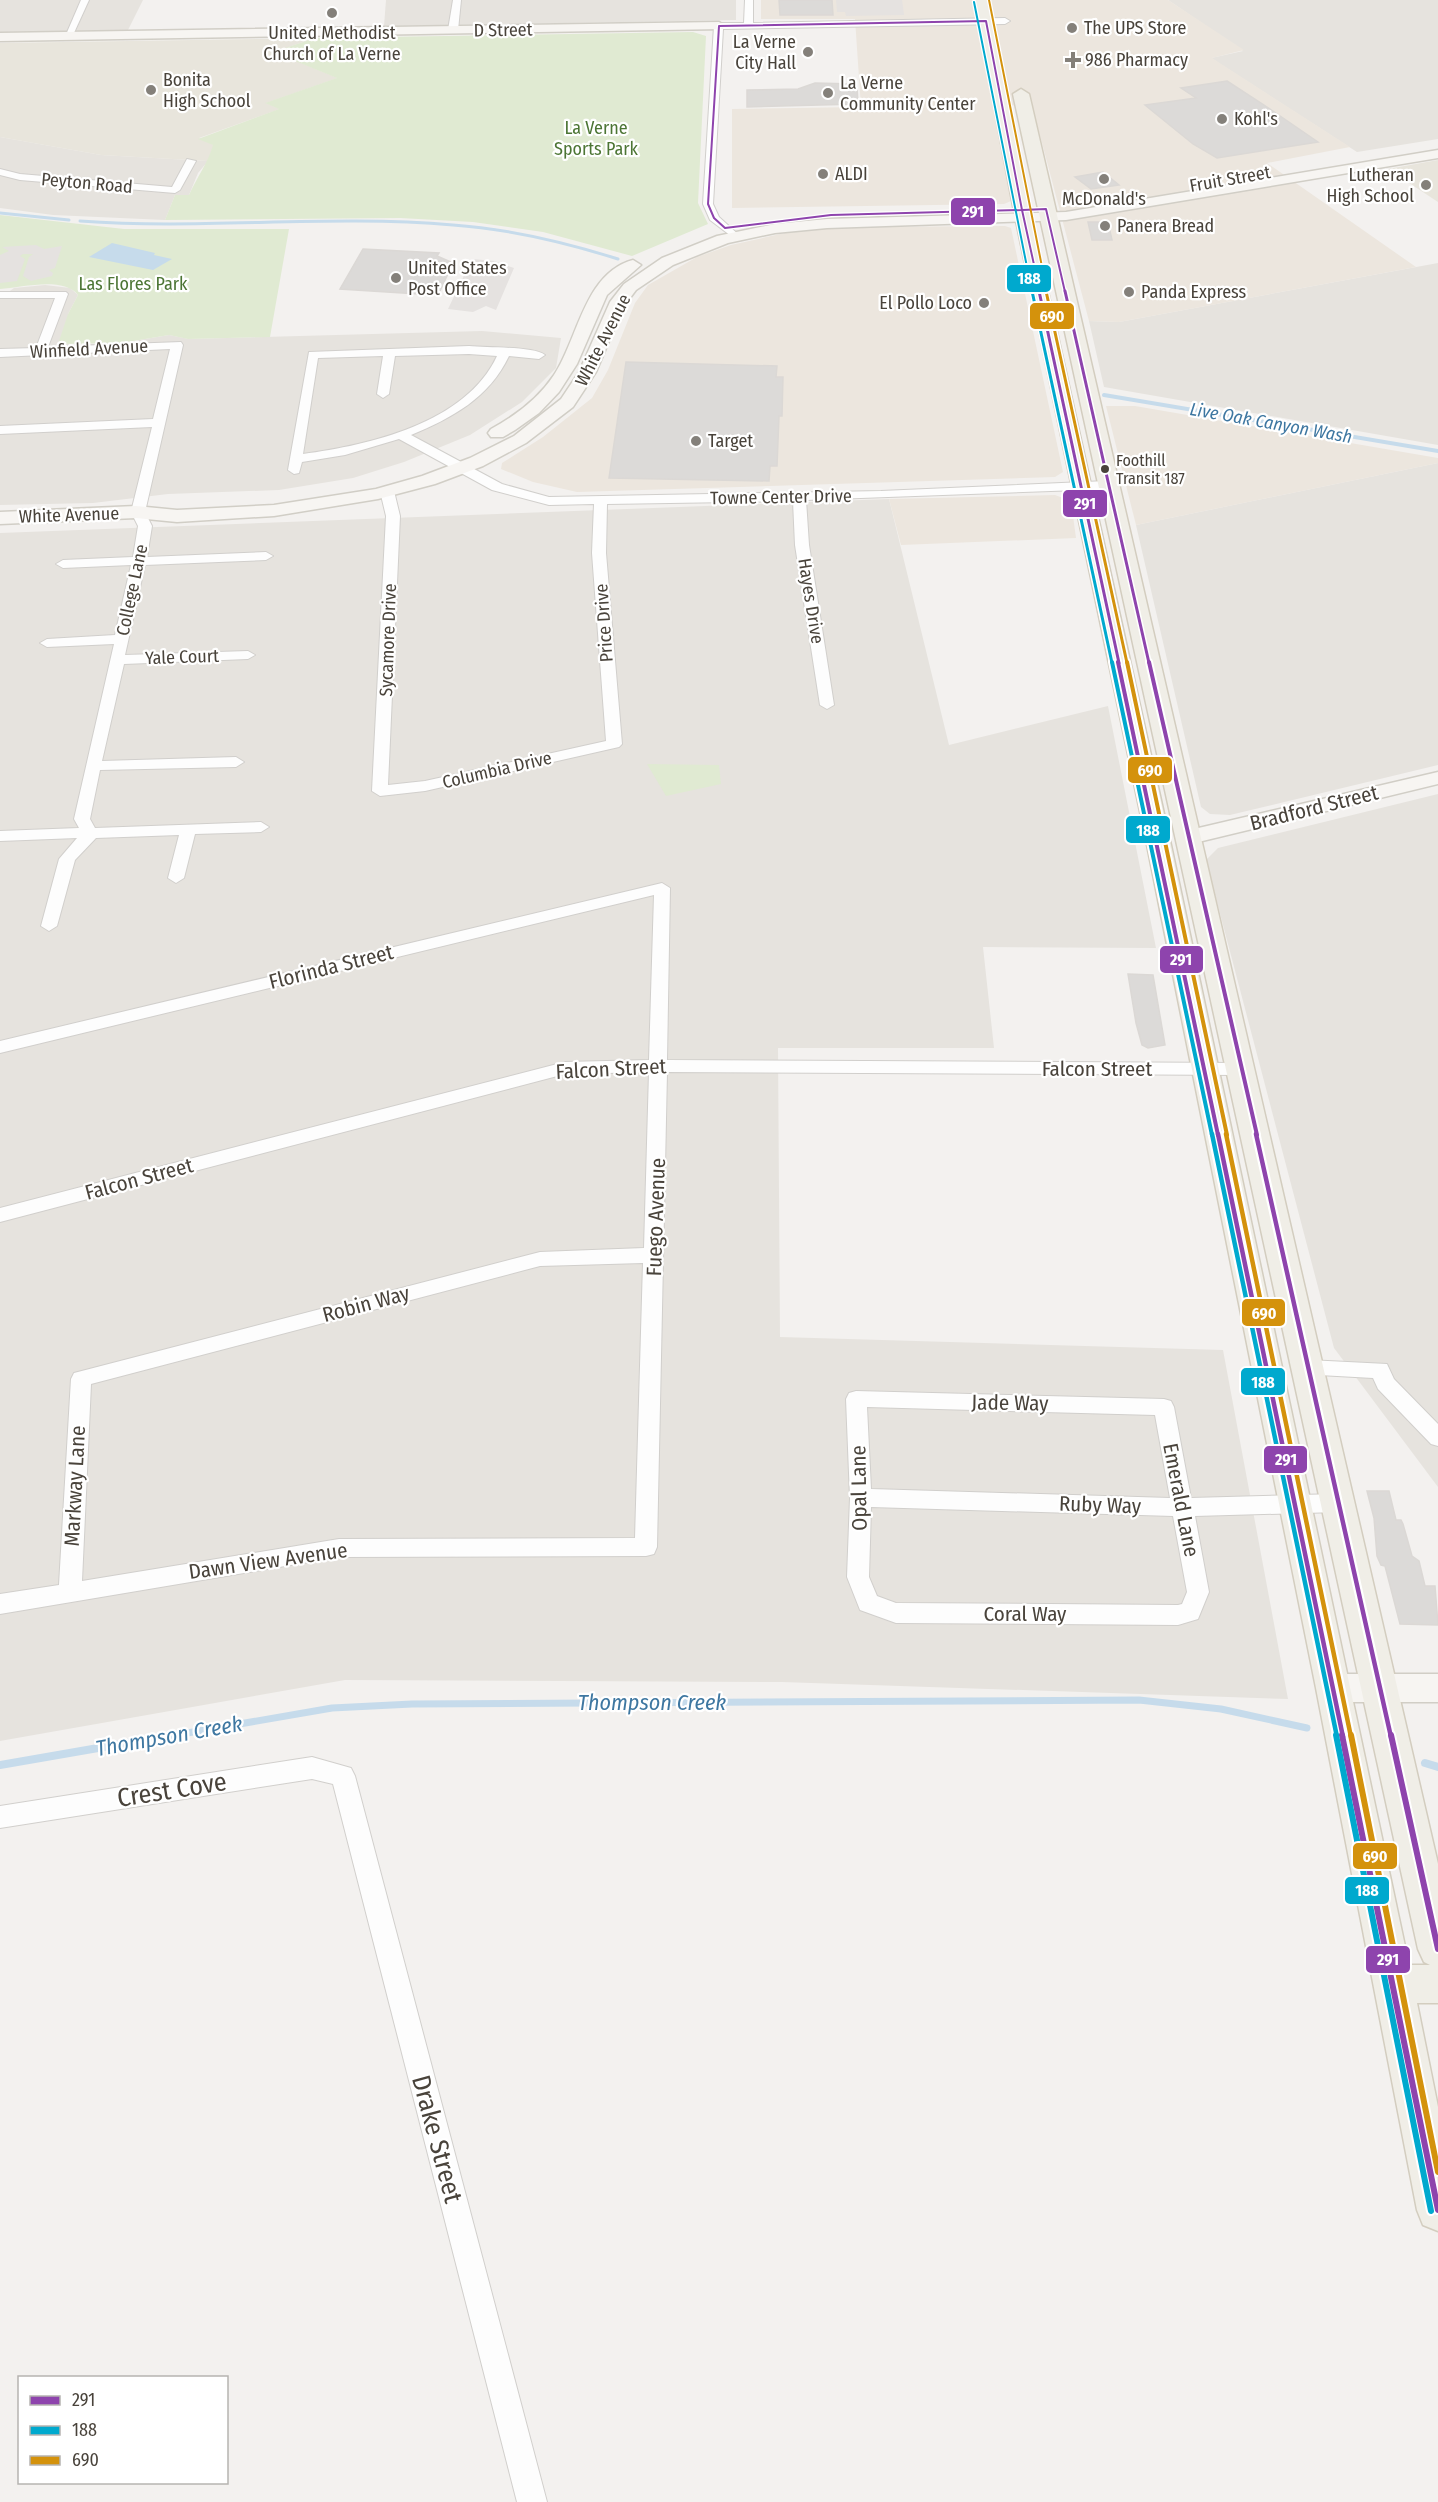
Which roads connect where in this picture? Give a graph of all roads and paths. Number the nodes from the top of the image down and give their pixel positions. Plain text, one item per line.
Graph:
1 (85, 0) edge
2 (456, 0) edge
3 (749, 0) edge
4 (981, 0) edge
5 (1000, 0) edge
6 (986, 21) junction
7 (1005, 21) junction
8 (719, 26) junction
9 (748, 26) junction
10 (453, 30) junction
11 (68, 35) junction
12 (0, 37) edge
13 (1438, 145) edge
14 (1438, 154) edge
15 (191, 161) dead end
16 (0, 172) edge
17 (1047, 213) junction
18 (1022, 215) junction
19 (730, 232) junction
20 (0, 295) edge
21 (177, 345) joint
22 (505, 351) junction
23 (40, 352) junction
24 (390, 352) junction
25 (0, 353) edge
26 (539, 355) dead end
27 (383, 394) dead end
28 (158, 423) junction
29 (0, 430) edge
30 (401, 435) junction
31 (445, 457) junction
32 (462, 466) junction
33 (1079, 485) junction
34 (1107, 485) junction
35 (387, 491) junction
36 (799, 496) junction
37 (601, 501) junction
38 (138, 512) junction
39 (0, 518) edge
40 (266, 556) dead end
41 (140, 561) junction
42 (63, 564) dead end
43 (122, 639) junction
44 (46, 643) dead end
45 (248, 655) dead end
46 (116, 660) junction
47 (828, 705) dead end
48 (614, 744) joint
49 (236, 762) dead end
50 (92, 766) junction
51 (1438, 778) edge
52 (380, 791) joint
53 (261, 827) dead end
54 (188, 832) junction
55 (90, 834) junction
56 (0, 836) edge
57 (1190, 837) junction
58 (176, 878) dead end
59 (662, 888) joint
60 (49, 926) dead end
61 (0, 1047) edge
62 (660, 1066) junction
63 (1206, 1069) junction
64 (1240, 1069) junction
65 (0, 1215) edge
66 (655, 1255) junction
67 (1308, 1368) junction
68 (81, 1379) joint
69 (856, 1399) joint
70 (1164, 1407) joint
71 (1438, 1438) edge
72 (861, 1498) junction
73 (1338, 1503) junction
74 (1296, 1504) junction
75 (1183, 1507) junction
76 (646, 1547) joint
77 (858, 1577) joint
78 (69, 1592) junction
79 (1198, 1592) joint
80 (0, 1604) edge
81 (1334, 1688) junction
82 (1380, 1688) junction
83 (1438, 1688) edge
84 (343, 1776) joint
85 (0, 1817) edge
86 (1438, 1949) edge
87 (1393, 1984) junction
88 (1438, 1984) edge
89 (1438, 2210) edge
90 (532, 2502) edge

1 - 11 street
2 - 10 street
3 - 9 street
4 - 6 main road
5 - 7 main road
6 - 7 street, D Street
6 - 9 street, D Street
6 - 18 main road
7 - 17 main road
8 - 9 street, D Street
8 - 10 main road, D Street
8 - 19 street
10 - 11 main road, D Street
11 - 12 main road, D Street
13 - 17 main road, Fruit Street
14 - 17 main road, Fruit Street
15 - 16 street, Peyton Road
17 - 18 main road, White Avenue
17 - 34 main road
18 - 19 main road, White Avenue
18 - 33 main road
19 - 31 main road, White Avenue
19 - 32 main road, White Avenue
20 - 23 street
21 - 23 street, Winfield Avenue
21 - 28 street, College Lane
22 - 24 street
22 - 26 street
22 - 30 street
23 - 25 street, Winfield Avenue
24 - 27 street
24 - 30 street
28 - 29 street
28 - 38 street, College Lane
30 - 31 street, Towne Center Drive
31 - 32 street, Towne Center Drive
31 - 38 main road, White Avenue
32 - 35 main road, White Avenue
32 - 37 street, Towne Center Drive
33 - 34 street, Towne Center Drive
33 - 36 street, Towne Center Drive
33 - 63 main road
34 - 57 main road
35 - 38 main road, White Avenue
35 - 52 street, Sycamore Drive
36 - 37 street, Towne Center Drive
36 - 47 street, Hayes Drive
37 - 48 street, Price Drive
38 - 39 main road, White Avenue
38 - 41 street, College Lane
40 - 41 street
41 - 42 street
41 - 43 street, College Lane
43 - 44 street, Yale Court
43 - 46 street, College Lane
45 - 46 street, Yale Court
46 - 50 street, College Lane
48 - 52 street, Columbia Drive
49 - 50 street
50 - 55 street, College Lane
51 - 57 main road, Bradford Street
53 - 54 street
54 - 55 street
54 - 58 street
55 - 56 street
55 - 60 street
57 - 64 main road
59 - 61 street, Florinda Street
59 - 62 street, Fuego Avenue
62 - 63 street, Falcon Street
62 - 65 street, Falcon Street
62 - 66 street, Fuego Avenue
63 - 64 street, Falcon Street
63 - 74 main road
64 - 67 main road
66 - 68 street, Robin Way
66 - 76 street, Fuego Avenue
67 - 71 street
67 - 73 main road
68 - 78 street, Markway Lane
69 - 70 street, Jade Way
69 - 72 street, Opal Lane
70 - 75 street, Emerald Lane
72 - 75 street, Ruby Way
72 - 77 street, Opal Lane
73 - 74 street, Ruby Way
73 - 82 main road
74 - 75 street, Ruby Way
74 - 81 main road
75 - 79 street, Emerald Lane
76 - 78 street, Dawn View Avenue
77 - 79 street, Coral Way
78 - 80 street, Dawn View Avenue
81 - 82 main road
81 - 87 main road
82 - 83 main road
82 - 86 main road
84 - 85 street, Crest Cove
84 - 90 street, Drake Street
87 - 88 main road
87 - 89 main road

